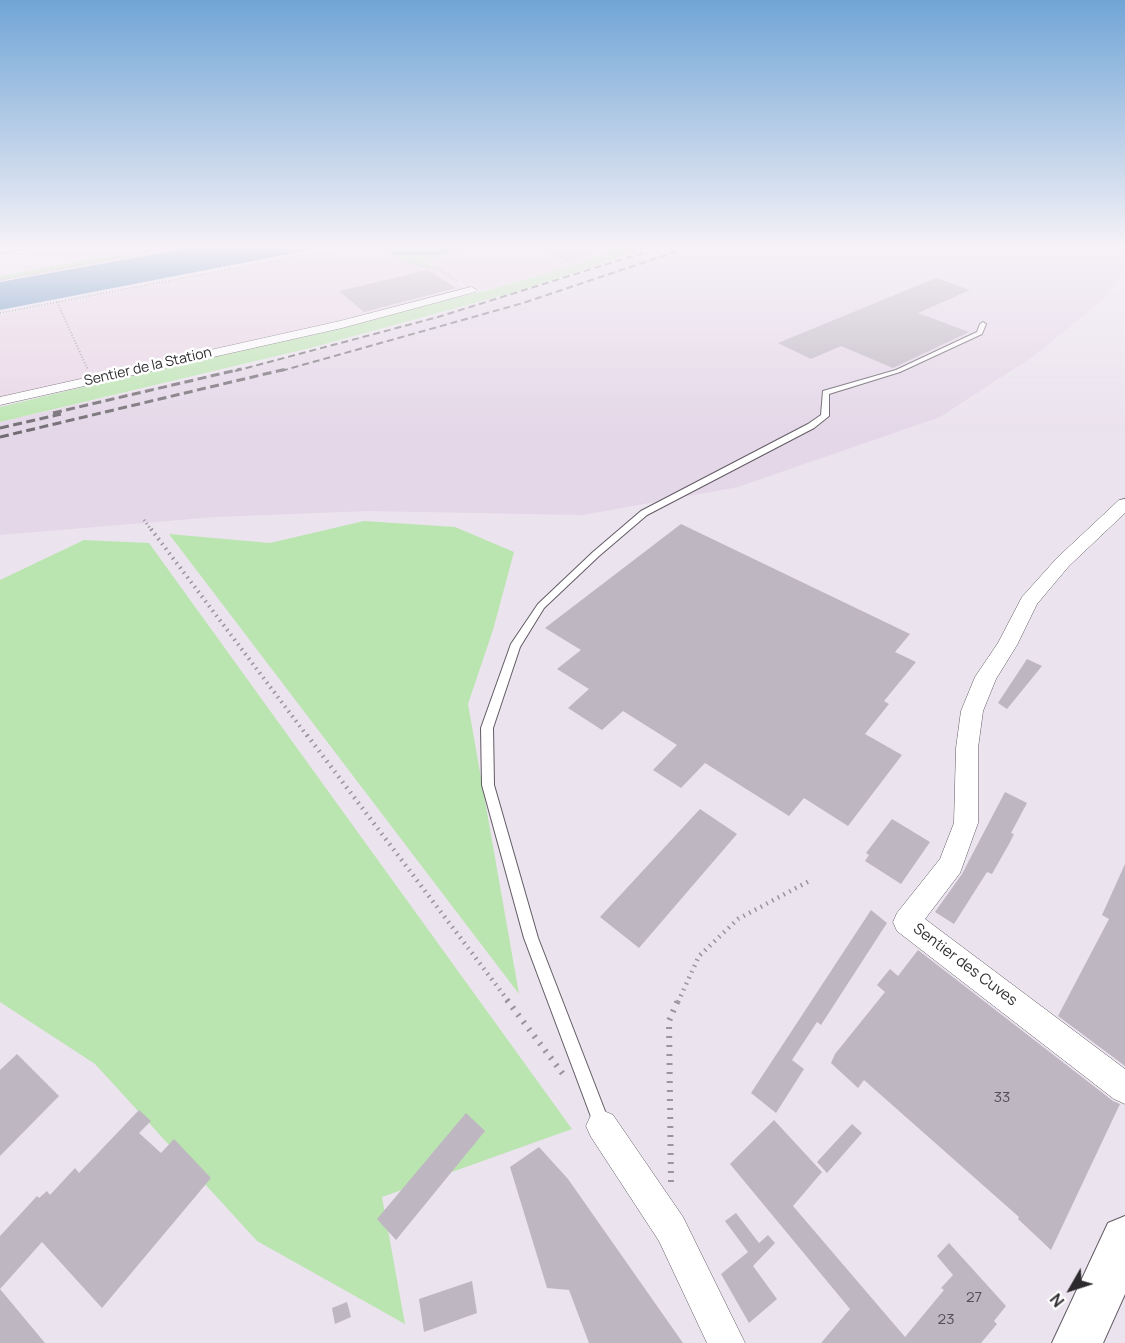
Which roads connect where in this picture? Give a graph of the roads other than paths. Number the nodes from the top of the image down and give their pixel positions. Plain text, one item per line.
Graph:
1 (400, 309) edge
2 (982, 324) dead end
3 (0, 401) edge
4 (1125, 504) edge
5 (1125, 1088) edge
6 (602, 1126) joint
7 (1125, 1240) edge
8 (726, 1343) edge
9 (1077, 1343) edge

1 - 3 street, Sentier de la Station
2 - 6 lane
4 - 5 street, Sentier des Cuves
6 - 8 street
7 - 9 main road

